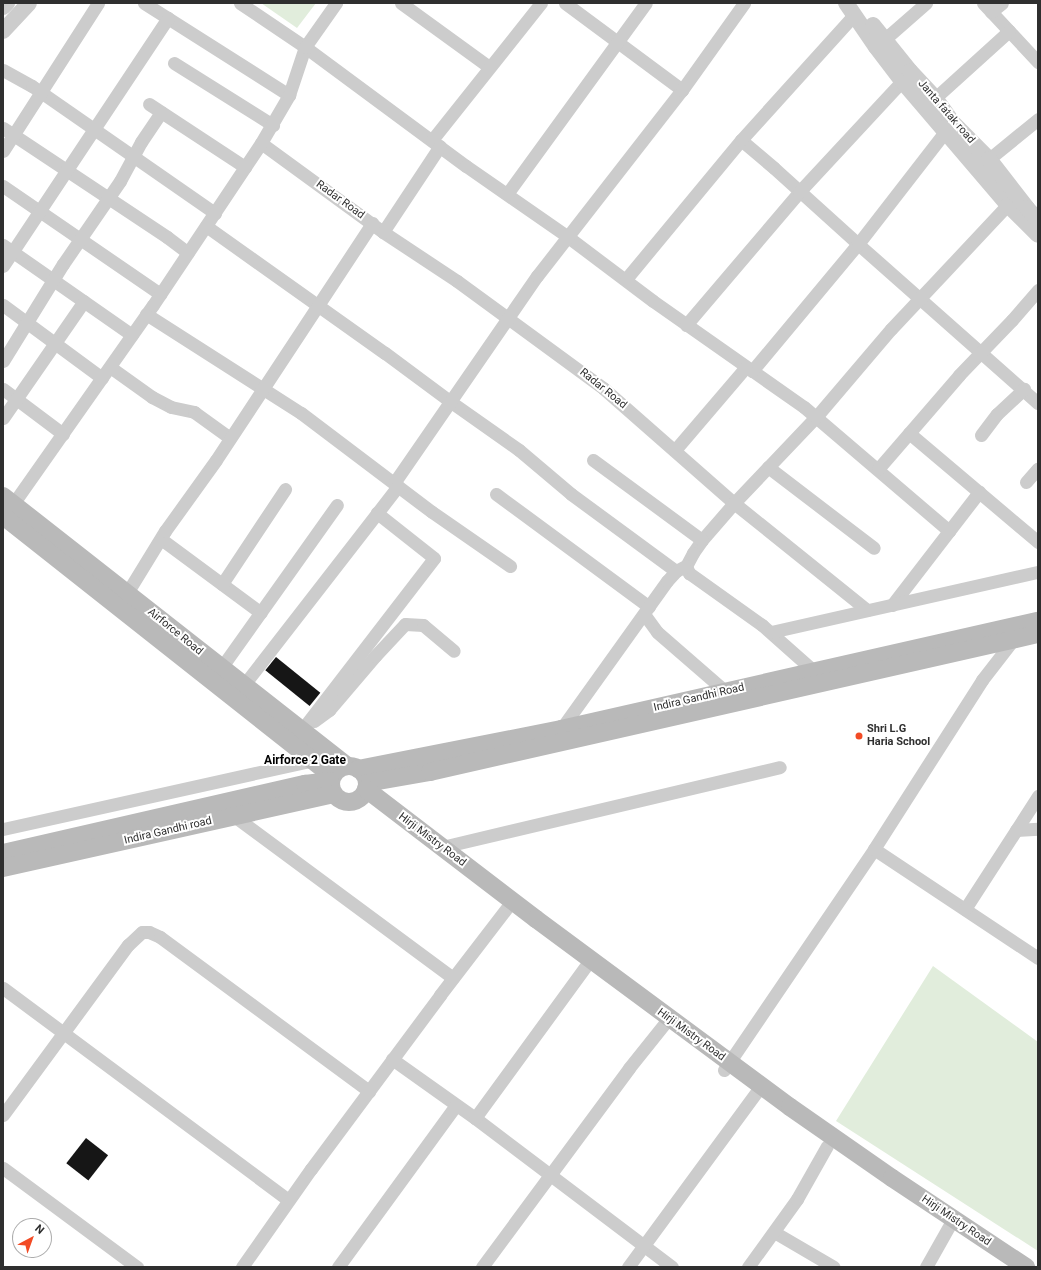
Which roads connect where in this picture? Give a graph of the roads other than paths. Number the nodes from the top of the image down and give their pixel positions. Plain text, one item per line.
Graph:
1 (7, 3) edge
2 (28, 3) edge
3 (98, 3) edge
4 (144, 3) edge
5 (240, 3) edge
6 (336, 3) edge
7 (401, 3) edge
8 (541, 3) edge
9 (565, 3) edge
10 (646, 3) edge
11 (744, 3) edge
12 (926, 3) edge
13 (1002, 3) edge
14 (3, 7) edge
15 (852, 7) edge
16 (987, 7) edge
17 (168, 18) junction
18 (3, 31) edge
19 (1009, 32) junction
20 (617, 42) junction
21 (880, 44) junction
22 (304, 47) junction
23 (1034, 49) edge
24 (1038, 62) edge
25 (174, 63) dead end
26 (489, 67) junction
27 (3, 70) edge
28 (902, 81) junction
29 (682, 90) junction
30 (41, 93) junction
31 (289, 95) junction
32 (935, 98) junction
33 (149, 104) dead end
34 (161, 112) junction
35 (1038, 119) edge
36 (273, 125) junction
37 (93, 130) junction
38 (8, 131) edge
39 (945, 132) junction
40 (741, 140) junction
41 (261, 143) junction
42 (436, 143) junction
43 (3, 151) edge
44 (132, 156) junction
45 (989, 159) junction
46 (245, 167) junction
47 (66, 170) junction
48 (3, 186) edge
49 (799, 192) junction
50 (507, 194) junction
51 (108, 197) junction
52 (1012, 200) junction
53 (40, 210) junction
54 (215, 213) junction
55 (372, 223) junction
56 (206, 226) junction
57 (1037, 229) edge
58 (383, 232) junction
59 (568, 237) junction
60 (81, 239) junction
61 (858, 244) junction
62 (8, 248) edge
63 (188, 253) junction
64 (3, 266) edge
65 (626, 279) junction
66 (54, 280) junction
67 (1038, 290) edge
68 (160, 294) junction
69 (921, 299) junction
70 (84, 301) junction
71 (3, 305) edge
72 (318, 305) junction
73 (146, 314) junction
74 (507, 317) junction
75 (28, 323) junction
76 (686, 325) junction
77 (132, 335) junction
78 (56, 343) junction
79 (980, 352) junction
80 (3, 361) edge
81 (110, 367) junction
82 (749, 369) junction
83 (102, 378) junction
84 (3, 389) edge
85 (1024, 389) junction
86 (262, 390) junction
87 (18, 399) junction
88 (451, 402) junction
89 (1038, 403) edge
90 (816, 416) junction
91 (3, 418) edge
92 (62, 434) junction
93 (909, 434) junction
94 (981, 435) dead end
95 (230, 438) junction
96 (675, 450) junction
97 (593, 460) dead end
98 (768, 467) junction
99 (1038, 468) edge
100 (878, 469) junction
101 (1026, 482) dead end
102 (396, 485) junction
103 (285, 489) dead end
104 (979, 492) junction
105 (496, 494) dead end
106 (734, 503) junction
107 (6, 505) edge
108 (338, 505) dead end
109 (377, 513) junction
110 (949, 531) junction
111 (161, 539) junction
112 (702, 540) junction
113 (1038, 542) edge
114 (874, 548) dead end
115 (510, 566) dead end
116 (681, 568) junction
117 (1038, 572) edge
118 (222, 584) junction
119 (127, 593) junction
120 (892, 605) junction
121 (646, 610) junction
122 (867, 610) junction
123 (260, 613) junction
124 (1038, 621) edge
125 (771, 632) junction
126 (1011, 634) junction
127 (1038, 634) edge
128 (454, 651) dead end
129 (221, 668) junction
130 (815, 672) junction
131 (243, 686) junction
132 (726, 692) junction
133 (561, 728) junction
134 (301, 731) junction
135 (313, 760) junction
136 (780, 767) dead end
137 (349, 782) junction
138 (1038, 796) edge
139 (234, 816) junction
140 (3, 829) edge
141 (1038, 829) edge
142 (1016, 830) junction
143 (442, 847) junction
144 (874, 849) junction
145 (3, 853) edge
146 (3, 868) edge
147 (509, 905) junction
148 (965, 909) junction
149 (1038, 958) edge
150 (585, 967) junction
151 (453, 978) junction
152 (3, 988) edge
153 (666, 1022) junction
154 (63, 1034) junction
155 (392, 1059) junction
156 (726, 1066) junction
157 (369, 1090) junction
158 (758, 1090) junction
159 (456, 1105) junction
160 (3, 1115) edge
161 (474, 1118) junction
162 (828, 1146) junction
163 (3, 1168) edge
164 (549, 1175) junction
165 (288, 1200) junction
166 (951, 1223) junction
167 (774, 1232) junction
168 (644, 1246) junction
169 (137, 1267) edge
170 (242, 1267) edge
171 (338, 1267) edge
172 (482, 1267) edge
173 (628, 1267) edge
174 (672, 1267) edge
175 (748, 1267) edge
176 (834, 1267) edge
177 (926, 1267) edge
178 (1009, 1267) edge
179 (1026, 1267) edge

1 - 14 street
2 - 18 street
3 - 30 street
4 - 17 street
5 - 22 street
6 - 22 street
7 - 26 street
8 - 26 street
9 - 20 street
10 - 20 street
11 - 29 street
12 - 21 street
13 - 16 street
15 - 21 street, Janta fatak road
15 - 40 street
16 - 19 street
17 - 31 street
17 - 37 street
19 - 23 street
19 - 32 street
20 - 29 street
20 - 50 street
21 - 28 street
21 - 32 street, Janta fatak road
22 - 31 street
22 - 42 street
23 - 24 street
25 - 36 street
26 - 42 street
27 - 30 street
28 - 39 street
28 - 49 street
29 - 59 street
30 - 37 street
30 - 38 street
31 - 36 street
32 - 45 street, Janta fatak road
33 - 34 street
34 - 44 street
34 - 46 street
35 - 45 street
36 - 41 street
37 - 44 street
37 - 47 street
38 - 43 street
38 - 47 street
39 - 52 street
39 - 61 street
40 - 49 street
40 - 65 street
41 - 46 street
41 - 55 street, Radar Road
42 - 50 street
42 - 58 street
44 - 51 street
44 - 54 street
45 - 52 street, Janta fatak road
46 - 54 street
47 - 51 street
47 - 53 street
48 - 53 street
49 - 61 street
49 - 76 street
50 - 59 street
51 - 60 street
51 - 63 street
52 - 57 street, Janta fatak road
52 - 69 street
53 - 60 street
53 - 62 street
54 - 56 street
55 - 58 street, Radar Road
55 - 72 street
56 - 63 street
56 - 72 street
58 - 74 street, Radar Road
59 - 65 street
59 - 74 street
60 - 66 street
60 - 68 street
61 - 69 street
61 - 82 street
62 - 64 street
62 - 66 street
63 - 68 street
65 - 76 street
66 - 70 street
66 - 75 street
67 - 79 street
68 - 73 street
69 - 79 street
69 - 90 street
70 - 77 street
70 - 78 street
71 - 75 street
72 - 86 street
72 - 88 street
73 - 77 street
73 - 86 street
74 - 88 street
74 - 96 street, Radar Road
75 - 78 street
75 - 80 street
76 - 82 street
77 - 81 street
78 - 83 street
78 - 87 street
79 - 85 street
79 - 93 street
81 - 83 street
81 - 95 street
82 - 90 street
82 - 96 street
83 - 92 street
84 - 87 street
85 - 89 street
85 - 94 street
86 - 95 street
86 - 102 street
87 - 91 street
87 - 92 street
88 - 102 street
88 - 116 street
90 - 98 street
90 - 100 street
92 - 107 street
93 - 100 street
93 - 104 street
95 - 111 street
96 - 106 street, Radar Road
97 - 112 street
98 - 106 street
98 - 114 street
99 - 101 street
100 - 110 street
102 - 109 street
102 - 115 street
103 - 118 street
104 - 110 street
104 - 113 street
105 - 121 street
106 - 112 street
106 - 122 street, Radar Road
107 - 119 main road, Airforce Road
107 - 135 main road, Airforce Road
108 - 123 street
109 - 131 street
109 - 134 street
110 - 120 street
111 - 118 street
111 - 119 street
112 - 116 street
116 - 121 street
116 - 125 street
117 - 120 street
118 - 123 street
119 - 129 main road, Airforce Road
120 - 122 street
121 - 132 street
121 - 133 street
122 - 125 street
123 - 129 street
124 - 126 main road, Indira Gandhi Road
125 - 130 street
126 - 127 main road, Indira Gandhi Road
126 - 130 main road, Indira Gandhi Road
126 - 137 main road, Indira Gandhi Road
126 - 144 street
128 - 134 street
129 - 131 main road, Airforce Road
130 - 132 main road, Indira Gandhi Road
131 - 134 main road, Airforce Road
132 - 133 main road, Indira Gandhi Road
133 - 137 main road, Indira Gandhi Road
134 - 137 main road, Airforce Road
135 - 137 main road, Airforce Road
135 - 140 street
136 - 143 street
137 - 139 main road, Indira Gandhi road
137 - 143 main road, Hirji Mistry Road
137 - 145 main road, Indira Gandhi road
137 - 147 main road, Hirji Mistry Road
138 - 142 street
139 - 146 main road, Indira Gandhi road
139 - 151 street
141 - 142 street
142 - 148 street
143 - 147 main road, Hirji Mistry Road
144 - 148 street
144 - 156 street
147 - 150 main road, Hirji Mistry Road
147 - 151 street
147 - 153 main road, Hirji Mistry Road
148 - 149 street
150 - 153 main road, Hirji Mistry Road
150 - 161 street
151 - 155 street
152 - 154 street
153 - 156 main road, Hirji Mistry Road
153 - 164 street
154 - 157 street
154 - 160 street
154 - 165 street
155 - 157 street
155 - 159 street
156 - 158 main road, Hirji Mistry Road
157 - 165 street
158 - 162 main road, Hirji Mistry Road
158 - 166 main road, Hirji Mistry Road
158 - 168 street
159 - 161 street
159 - 171 street
161 - 164 street
162 - 166 main road, Hirji Mistry Road
162 - 167 street
163 - 169 street
164 - 168 street
164 - 172 street
165 - 170 street
166 - 177 street
166 - 178 main road, Hirji Mistry Road
166 - 179 main road, Hirji Mistry Road
167 - 175 street
167 - 176 street
168 - 173 street
168 - 174 street

